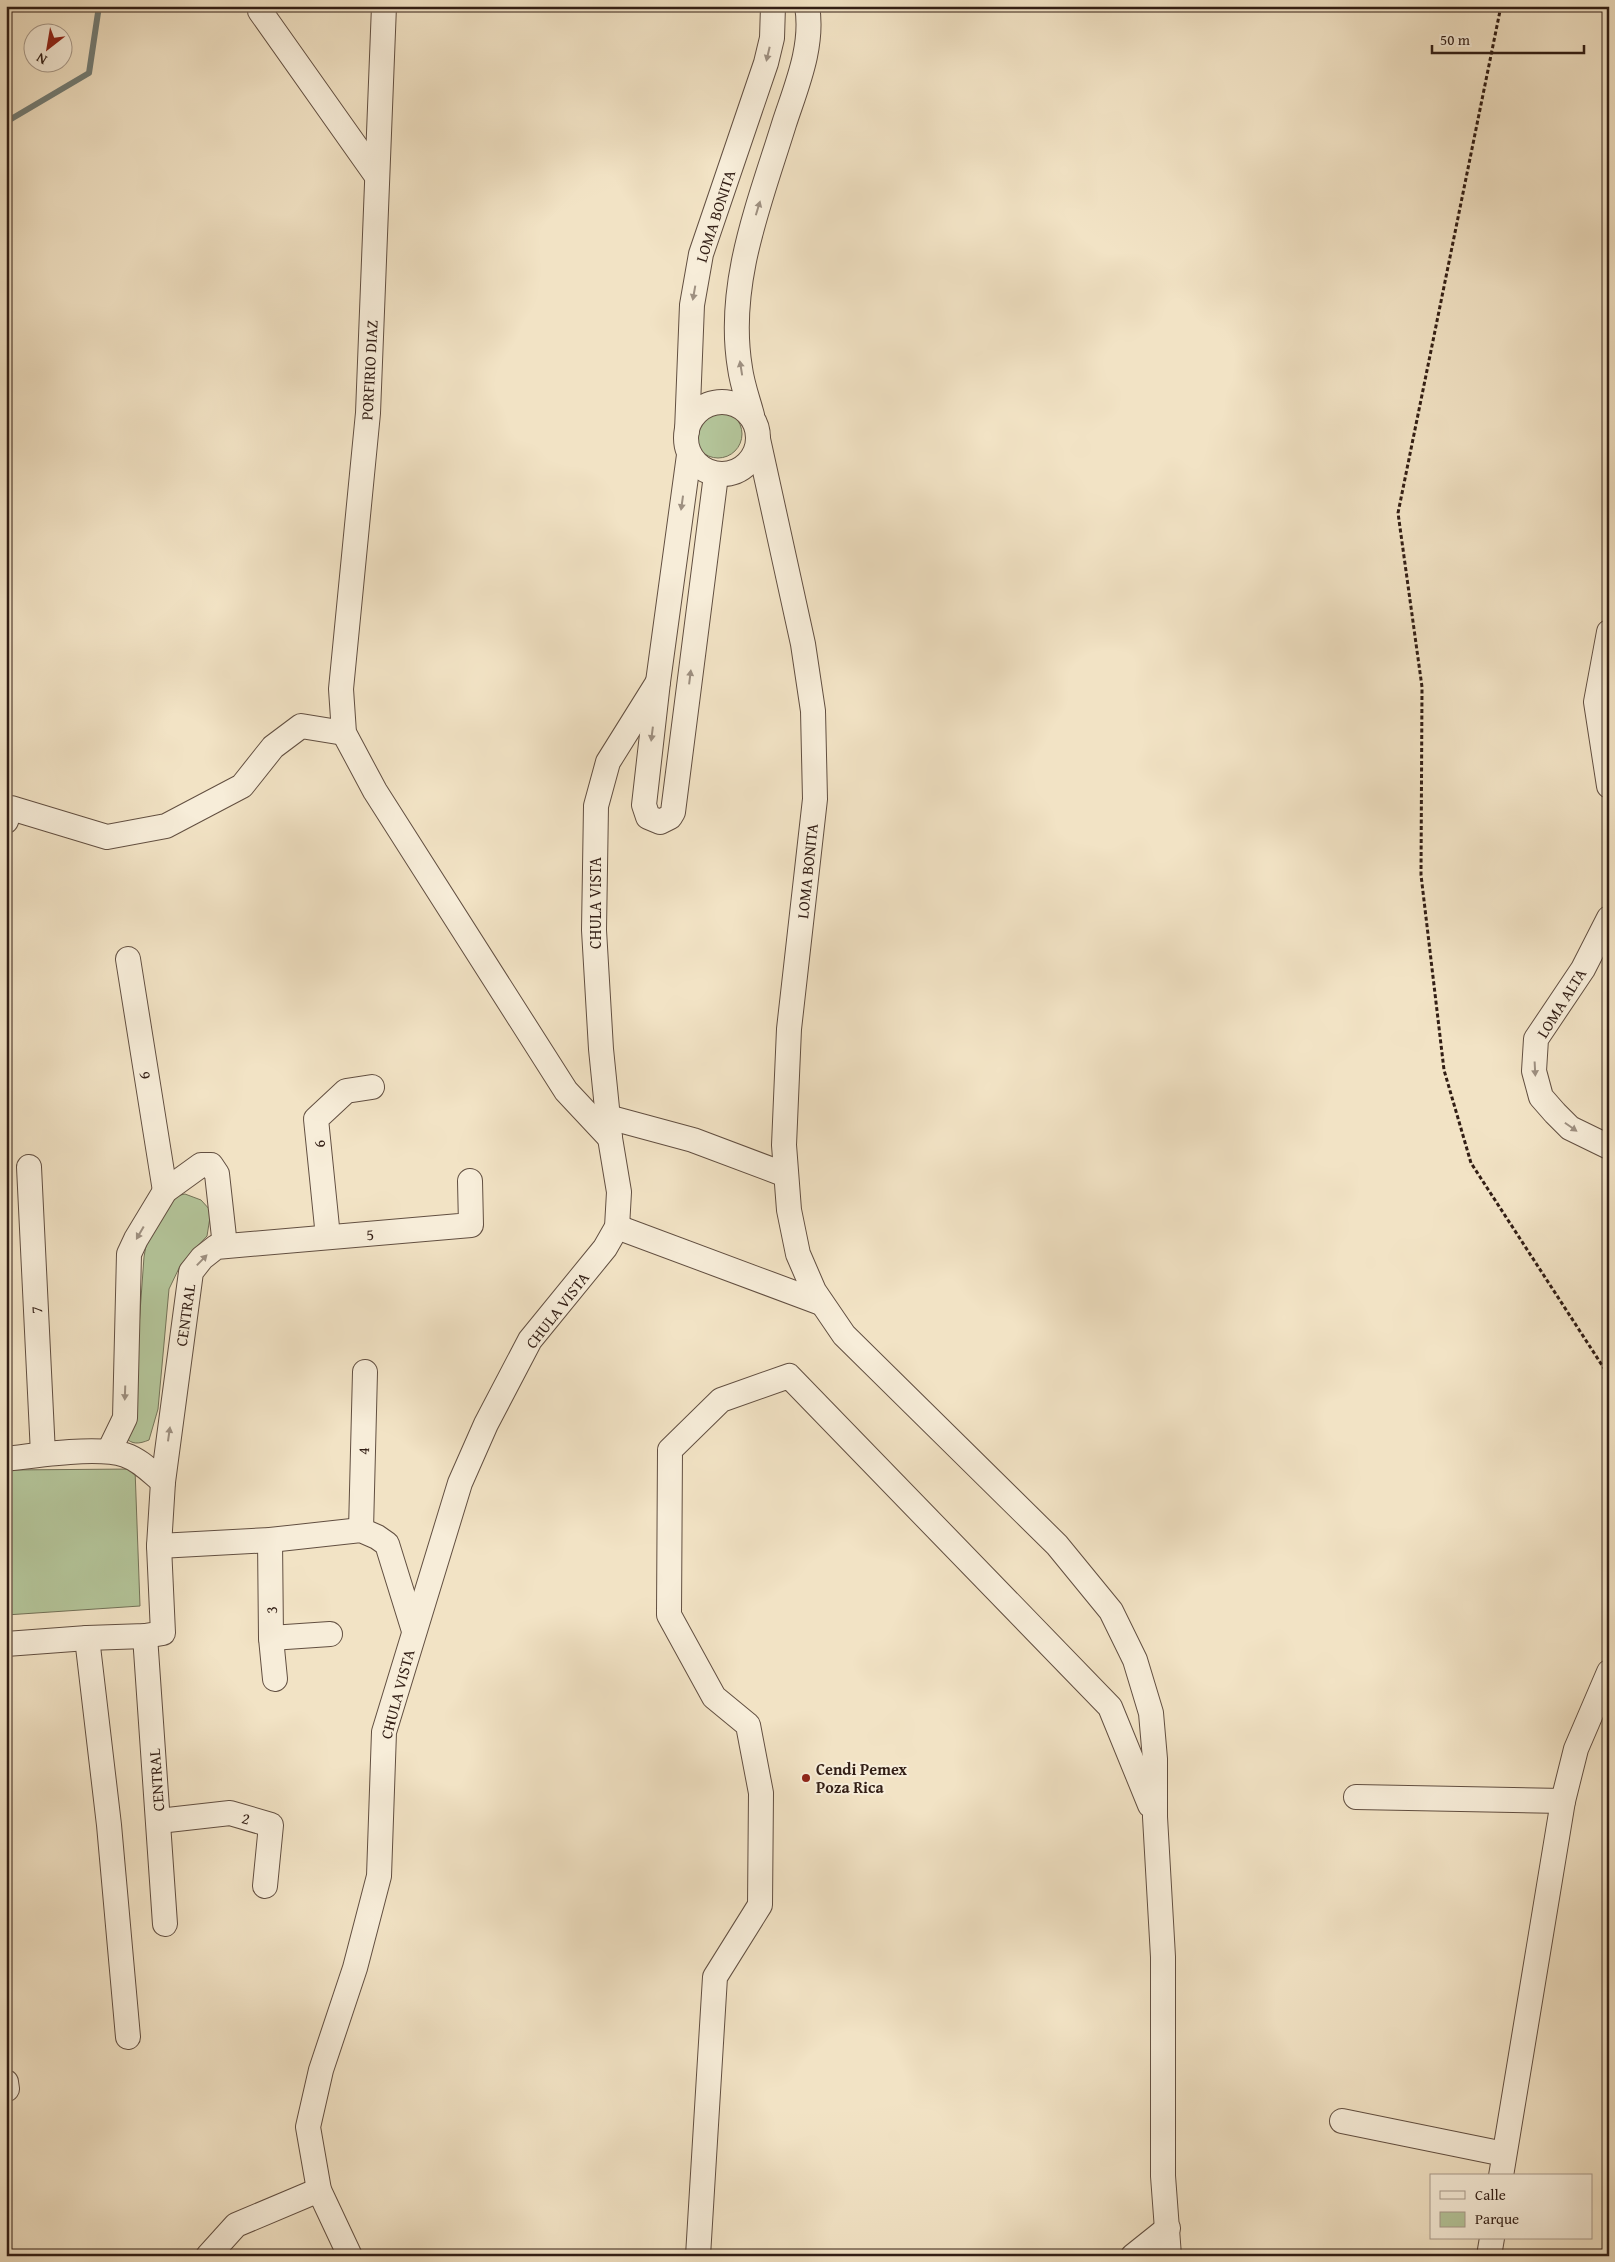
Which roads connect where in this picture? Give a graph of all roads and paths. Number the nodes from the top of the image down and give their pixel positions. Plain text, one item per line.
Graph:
1 (261, 6) edge
2 (384, 6) edge
3 (773, 6) edge
4 (807, 6) edge
5 (1501, 6) edge
6 (376, 175) junction
7 (752, 416) junction
8 (687, 431) junction
9 (758, 439) junction
10 (689, 455) junction
11 (716, 475) junction
12 (1609, 632) edge
13 (658, 682) junction
14 (344, 734) junction
15 (1609, 786) edge
16 (6, 821) edge
17 (1609, 918) edge
18 (128, 959) dead end
19 (372, 1087) dead end
20 (609, 1128) junction
21 (1609, 1147) edge
22 (29, 1166) dead end
23 (786, 1175) junction
24 (470, 1181) dead end
25 (165, 1191) junction
26 (617, 1228) junction
27 (328, 1237) junction
28 (226, 1246) junction
29 (821, 1302) junction
30 (364, 1372) dead end
31 (1609, 1376) edge
32 (109, 1451) junction
33 (43, 1454) junction
34 (6, 1458) edge
35 (163, 1482) junction
36 (361, 1530) junction
37 (270, 1540) junction
38 (159, 1546) junction
39 (414, 1632) junction
40 (330, 1634) dead end
41 (154, 1635) junction
42 (87, 1638) junction
43 (271, 1638) junction
44 (6, 1644) edge
45 (1609, 1672) edge
46 (275, 1680) dead end
47 (1356, 1796) dead end
48 (1562, 1801) junction
49 (1155, 1817) junction
50 (159, 1821) junction
51 (265, 1886) dead end
52 (165, 1924) dead end
53 (128, 2037) dead end
54 (6, 2082) edge
55 (7, 2089) edge
56 (1342, 2121) dead end
57 (1502, 2165) edge
58 (319, 2190) junction
59 (1168, 2228) junction
60 (1492, 2240) edge
61 (208, 2256) edge
62 (350, 2256) edge
63 (698, 2256) edge
64 (1133, 2256) edge
65 (1169, 2256) edge
66 (1489, 2256) edge

1 - 6 street
2 - 6 street, PORFIRIO DIAZ
3 -> 8 street, LOMA BONITA
7 -> 4 street
5 - 31 path
6 - 14 street, PORFIRIO DIAZ
7 - 8 street
7 - 9 street
8 - 10 street
9 - 11 street
9 - 23 street, LOMA BONITA
10 - 11 street
10 -> 13 street
13 -> 11 street
12 - 15 street
13 - 20 street, CHULA VISTA
14 - 16 street
14 - 20 street
17 -> 21 street, LOMA ALTA
18 - 25 street, 9
19 - 27 street, 6
20 - 23 street
20 - 26 street, CHULA VISTA
22 - 33 street, 7
23 - 29 street, LOMA BONITA
24 - 27 street, 5
25 - 28 street
25 -> 32 street
26 - 29 street
26 - 39 street, CHULA VISTA
27 - 28 street, 5
35 -> 28 street, CENTRAL
29 - 49 street, LOMA BONITA
30 - 36 street, 4
32 - 33 street
32 - 35 street
33 - 34 street
35 - 38 street, CENTRAL
36 - 37 street
36 - 39 street
37 - 38 street
37 - 43 street, 3
38 - 41 street, CENTRAL
39 - 58 street, CHULA VISTA
40 - 43 street
41 - 42 street
41 - 50 street, CENTRAL
42 - 44 street
42 - 53 street
43 - 46 street, 3
45 - 48 street
47 - 48 street
48 - 57 street
49 - 59 street, LOMA BONITA
49 - 63 street
50 - 51 street, 2
50 - 52 street, CENTRAL
54 - 55 street
56 - 57 street
58 - 61 street
58 - 62 street, CHULA VISTA
59 - 64 street
59 - 65 street, LOMA BONITA
60 - 66 street

